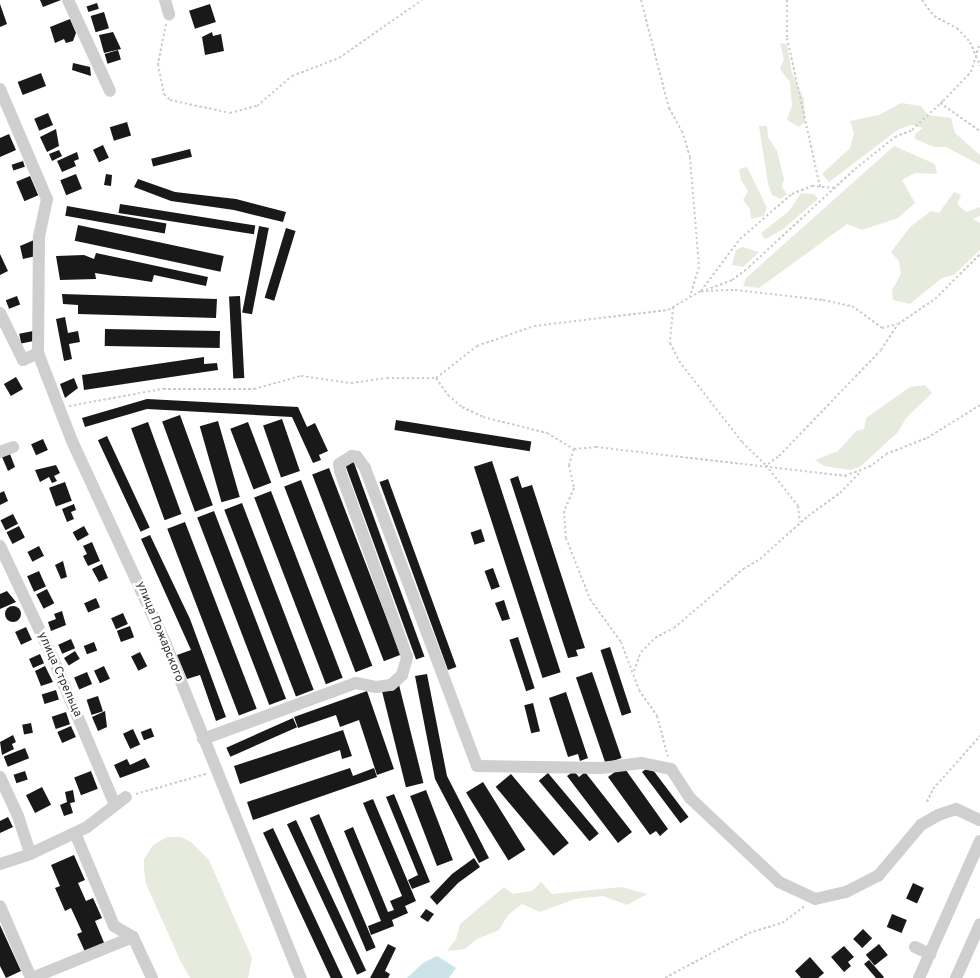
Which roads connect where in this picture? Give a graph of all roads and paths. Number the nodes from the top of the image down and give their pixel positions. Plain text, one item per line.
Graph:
1 (68, 0) edge
2 (165, 0) edge
3 (422, 0) edge
4 (641, 0) edge
5 (787, 0) edge
6 (922, 0) edge
7 (169, 14) joint
8 (980, 43) edge
9 (978, 55) junction
10 (980, 66) edge
11 (0, 89) edge
12 (110, 91) dead end
13 (940, 104) junction
14 (980, 131) edge
15 (820, 187) junction
16 (836, 188) junction
17 (980, 254) edge
18 (701, 291) junction
19 (690, 297) junction
20 (672, 307) junction
21 (0, 313) edge
22 (898, 324) junction
23 (38, 354) junction
24 (436, 378) junction
25 (980, 404) edge
26 (60, 409) junction
27 (12, 448) dead end
28 (574, 449) junction
29 (0, 452) edge
30 (766, 464) junction
31 (863, 469) junction
32 (800, 522) junction
33 (0, 546) edge
34 (634, 672) junction
35 (980, 736) edge
36 (202, 739) junction
37 (671, 769) junction
38 (215, 771) junction
39 (0, 777) edge
40 (126, 797) joint
41 (926, 802) dead end
42 (115, 805) junction
43 (980, 820) edge
44 (75, 833) junction
45 (980, 841) edge
46 (30, 854) junction
47 (0, 864) edge
48 (815, 899) junction
49 (0, 906) edge
50 (980, 924) edge
51 (133, 937) junction
52 (915, 947) dead end
53 (930, 954) junction
54 (32, 978) edge
55 (152, 978) edge
56 (301, 978) edge
57 (665, 978) edge
58 (919, 978) edge
59 (956, 978) edge

1 - 12 street
2 - 7 street
3 - 7 path
4 - 19 path
5 - 15 path
6 - 9 path
8 - 9 path
9 - 10 path
9 - 13 path
11 - 23 street
13 - 14 path
13 - 16 path
15 - 16 path
15 - 18 path
16 - 18 path
17 - 22 path
18 - 19 path
18 - 22 path
19 - 20 path
20 - 24 path
20 - 30 path
21 - 23 street
22 - 30 path
23 - 26 street, улица Пожарского
24 - 26 path
24 - 28 path
25 - 31 path
26 - 36 street, улица Пожарского
27 - 29 street
28 - 30 path
28 - 34 path
30 - 31 path
30 - 32 path
31 - 32 path
32 - 34 path
33 - 42 street, улица Стрельца
34 - 37 path
35 - 41 path
36 - 37 street
36 - 38 street, улица Пожарского
37 - 48 street
38 - 40 path
38 - 56 street, улица Пожарского
39 - 46 street
40 - 42 street
42 - 44 street
43 - 48 street
44 - 46 street
44 - 51 street
45 - 53 street
46 - 47 street
48 - 57 path
49 - 54 street
50 - 59 street
51 - 54 street
51 - 55 street
52 - 53 street
53 - 58 street

